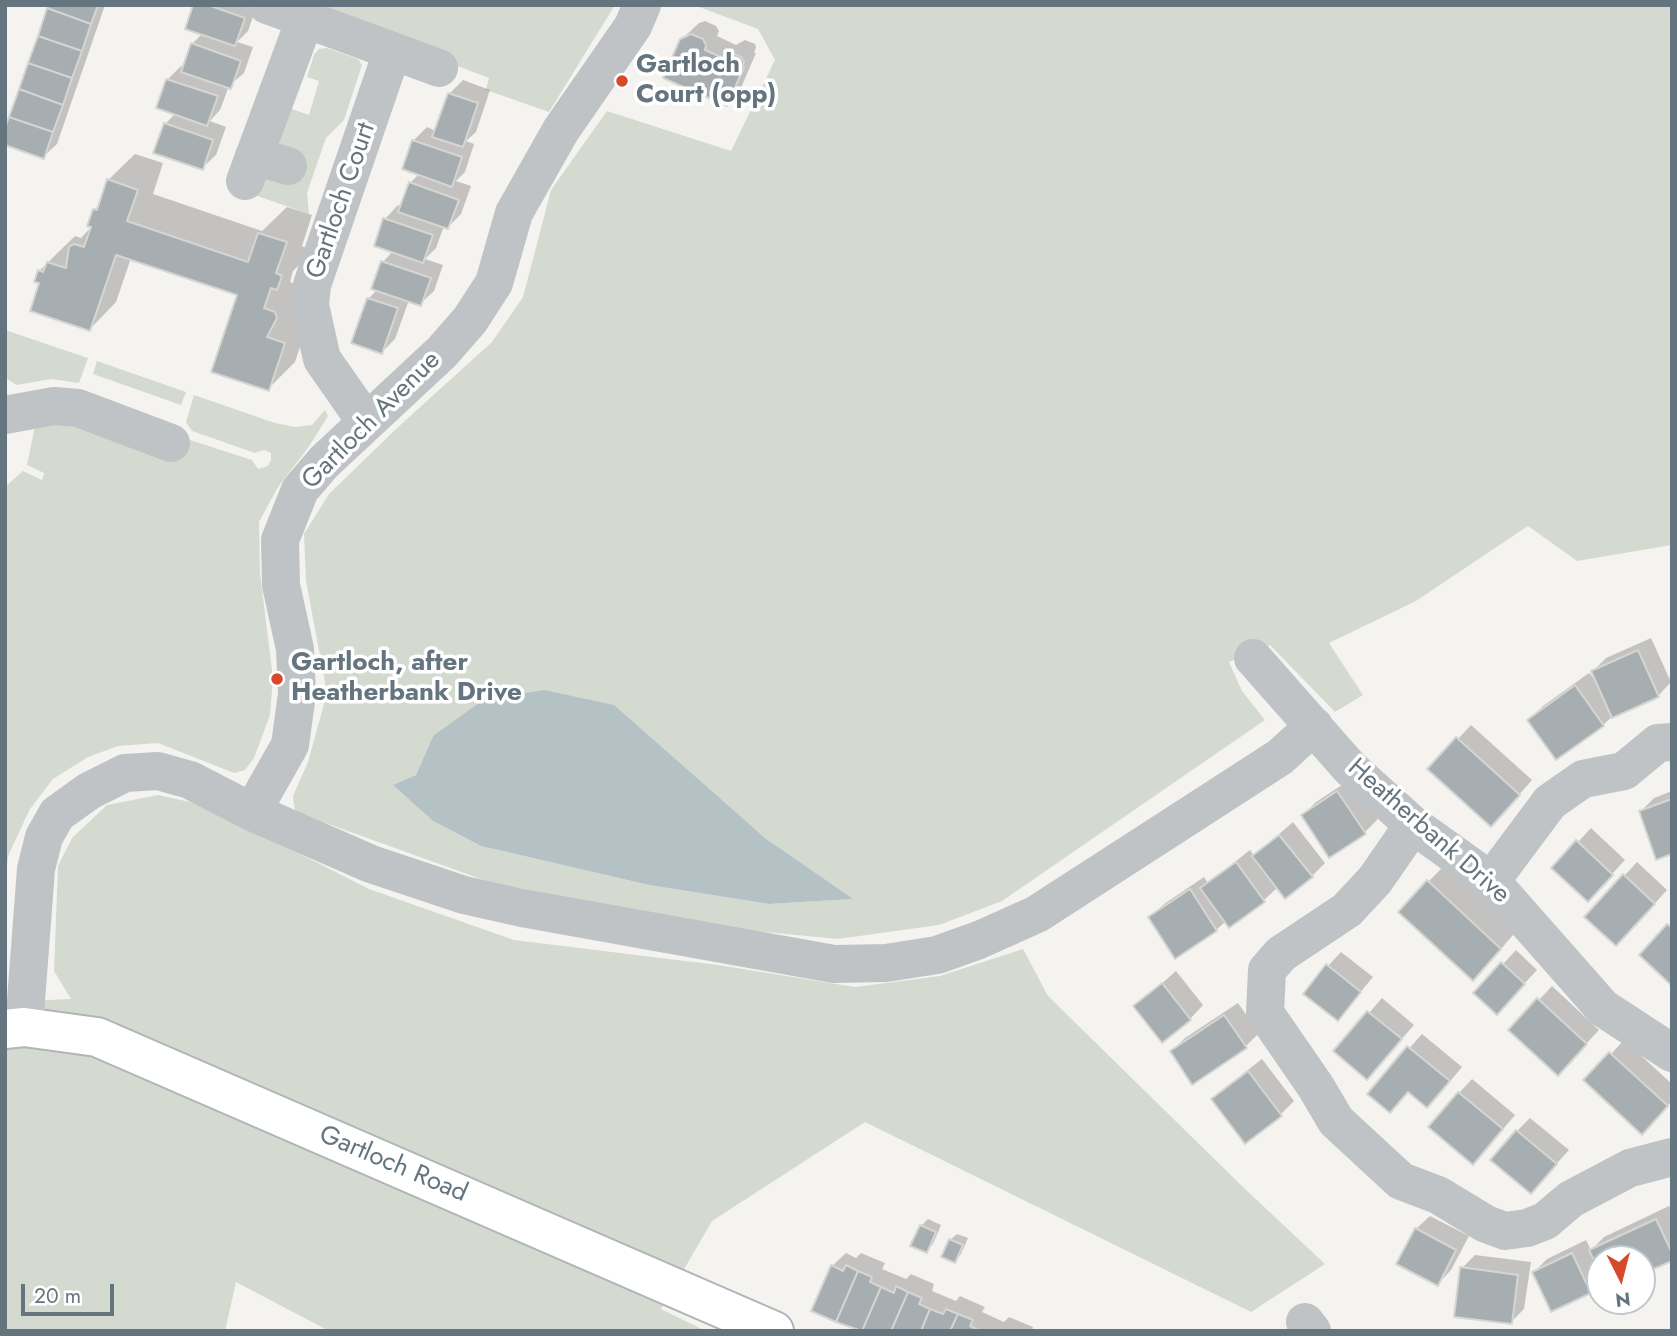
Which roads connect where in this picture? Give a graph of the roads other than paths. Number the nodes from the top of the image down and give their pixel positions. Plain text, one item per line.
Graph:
1 (267, 5) edge
2 (642, 5) edge
3 (305, 19) junction
4 (392, 52) junction
5 (439, 68) dead end
6 (263, 168) dead end
7 (5, 415) edge
8 (366, 422) junction
9 (5, 425) edge
10 (5, 435) edge
11 (171, 443) dead end
12 (1253, 658) dead end
13 (1314, 726) junction
14 (1672, 742) edge
15 (253, 812) junction
16 (1413, 825) junction
17 (1492, 881) junction
18 (15, 1028) edge
19 (1672, 1053) edge
20 (1672, 1157) edge
21 (774, 1331) edge

1 - 3 street
2 - 8 street, Gartloch Avenue
3 - 4 street
3 - 6 street
4 - 5 street
4 - 8 street, Gartloch Court
7 - 11 street
8 - 15 street, Gartloch Avenue
9 - 10 street
12 - 13 street, Heatherbank Drive
13 - 15 street
13 - 16 street, Heatherbank Drive
14 - 17 street
15 - 18 street
16 - 17 street, Heatherbank Drive
16 - 20 street
17 - 19 street, Heatherbank Drive
18 - 21 main road, Gartloch Road

